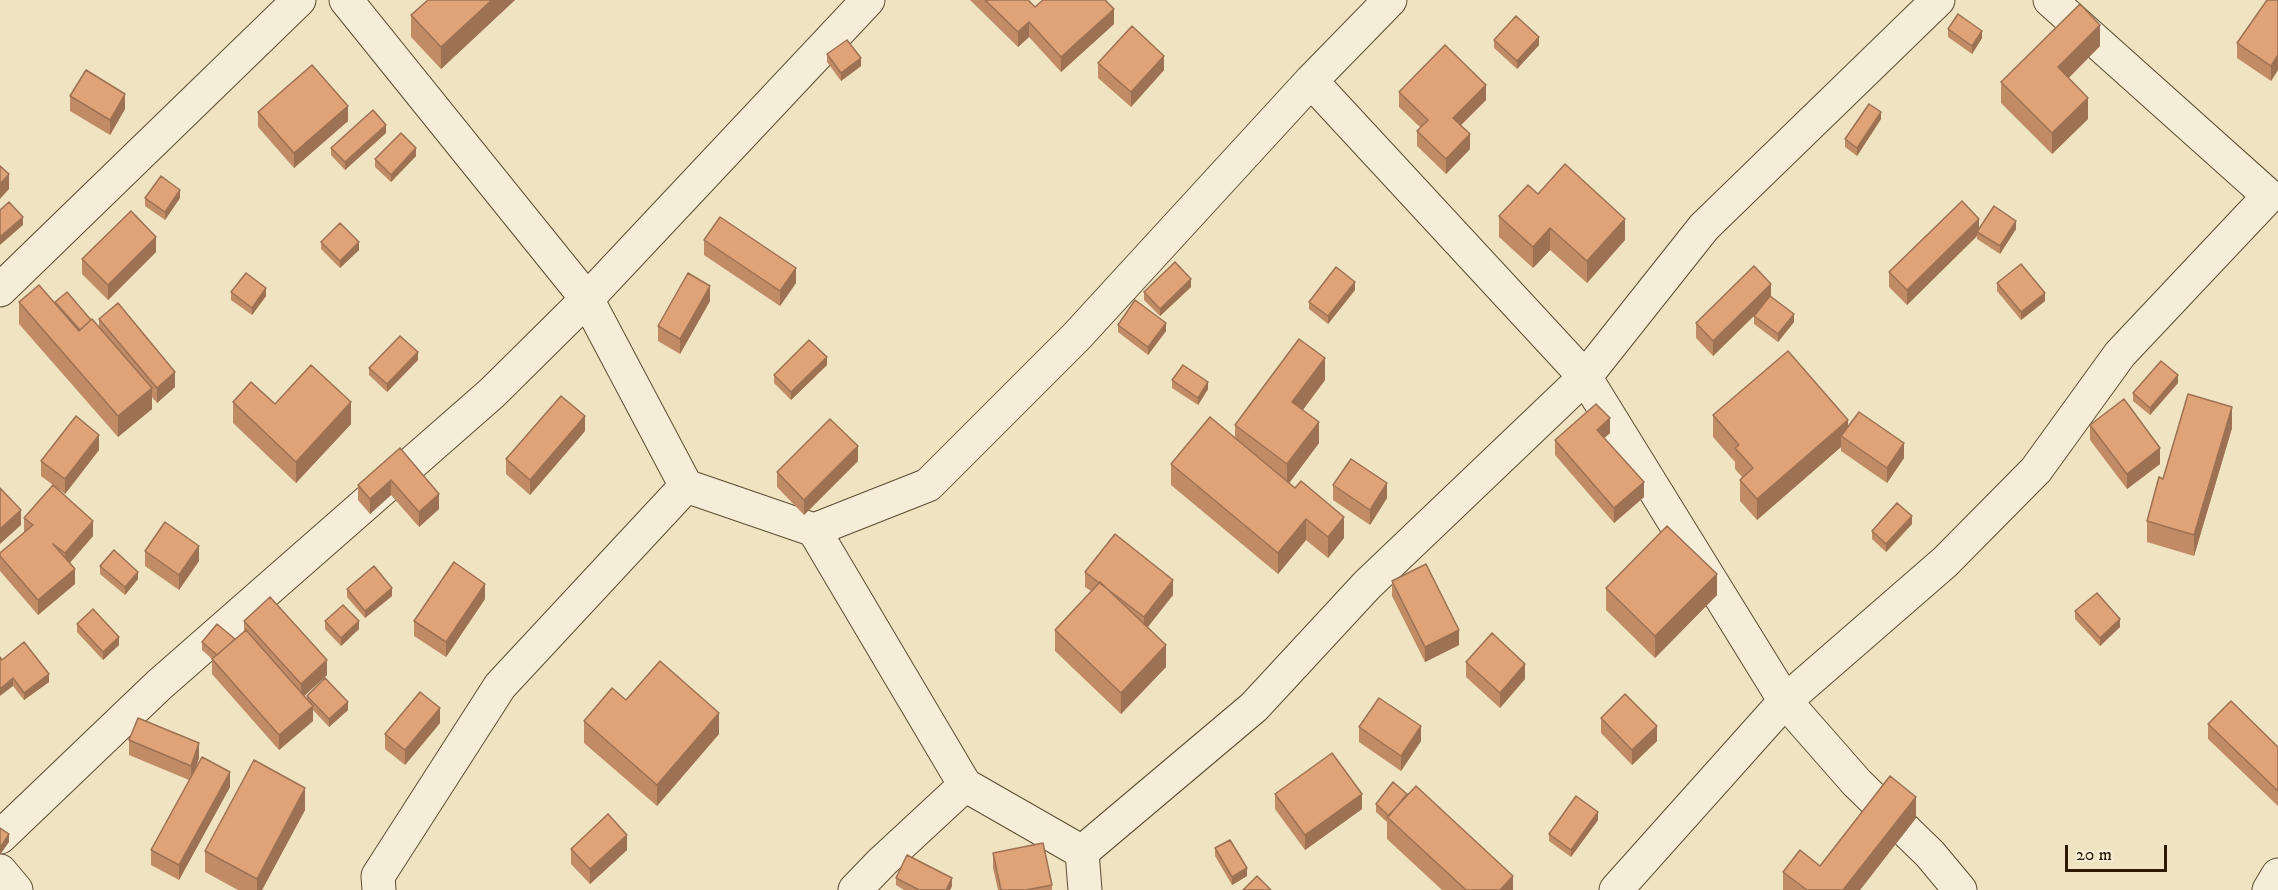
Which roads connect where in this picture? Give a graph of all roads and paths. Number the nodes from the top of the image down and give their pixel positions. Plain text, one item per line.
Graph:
1 (299, 0) edge
2 (346, 0) edge
3 (868, 0) edge
4 (1390, 0) edge
5 (1938, 0) edge
6 (2050, 0) edge
7 (1311, 81) junction
8 (0, 290) edge
9 (587, 299) junction
10 (1585, 377) junction
11 (686, 486) junction
12 (814, 530) junction
13 (1785, 701) junction
14 (965, 785) junction
15 (0, 837) edge
16 (1082, 852) junction
17 (0, 871) edge
18 (2278, 875) edge
19 (16, 890) edge
20 (379, 890) edge
21 (855, 890) edge
22 (1085, 890) edge
23 (1616, 890) edge
24 (1960, 890) edge
25 (2269, 890) edge

1 - 8 street
2 - 9 street
3 - 9 street
4 - 7 street
5 - 10 street
6 - 13 street
7 - 10 street
7 - 12 street
9 - 11 street
9 - 15 street
10 - 13 street
10 - 16 street
11 - 12 street
11 - 20 street
12 - 14 street
13 - 23 street
13 - 24 street
14 - 16 street
14 - 21 street
16 - 22 street
17 - 19 street
18 - 25 street

